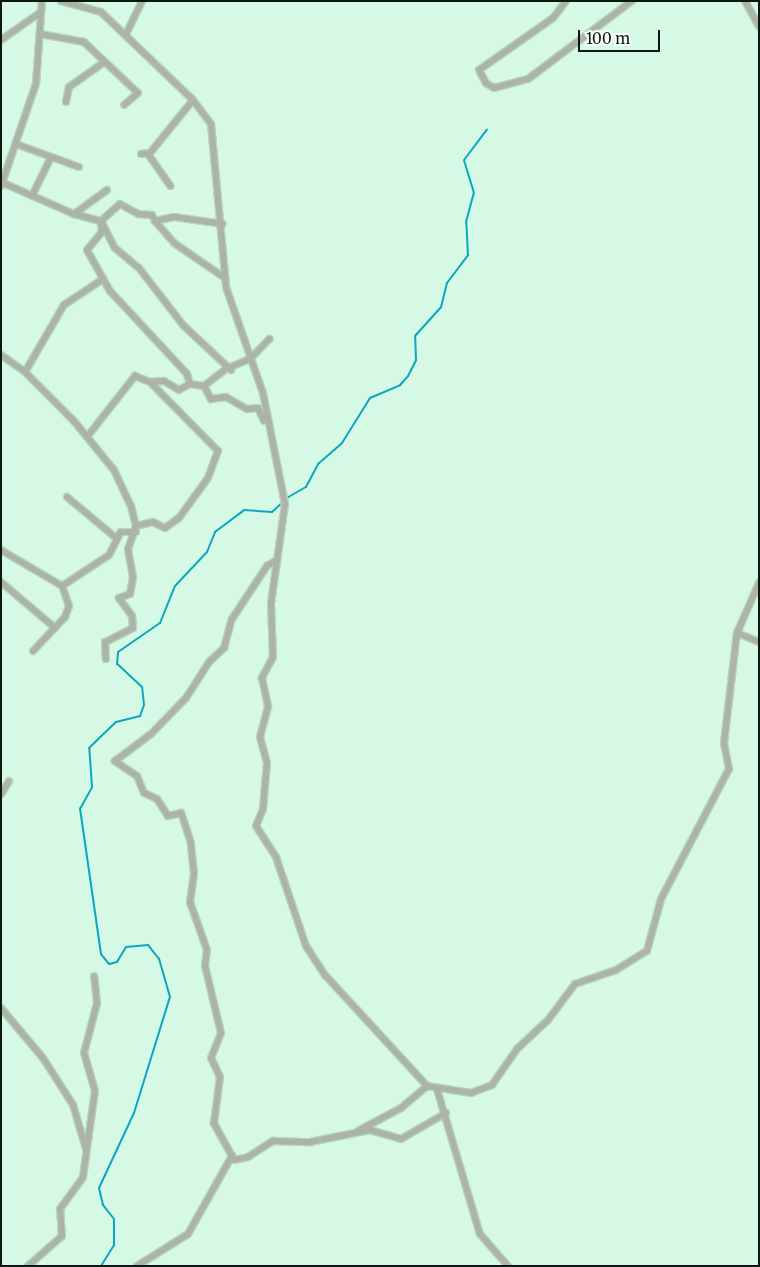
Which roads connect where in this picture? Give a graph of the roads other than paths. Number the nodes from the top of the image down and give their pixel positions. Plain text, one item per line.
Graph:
1 (42, 1) edge
2 (61, 1) edge
3 (142, 1) edge
4 (566, 1) edge
5 (632, 1) edge
6 (745, 1) edge
7 (87, 4) edge
8 (41, 12) junction
9 (759, 26) edge
10 (40, 34) junction
11 (126, 34) junction
12 (1, 40) edge
13 (103, 63) junction
14 (193, 100) junction
15 (66, 102) dead end
16 (124, 105) dead end
17 (16, 144) junction
18 (141, 154) dead end
19 (148, 154) junction
20 (51, 157) junction
21 (79, 167) dead end
22 (2, 183) edge
23 (170, 186) dead end
24 (107, 190) dead end
25 (32, 196) junction
26 (74, 214) junction
27 (101, 221) junction
28 (155, 221) junction
29 (224, 224) junction
30 (225, 278) junction
31 (103, 279) junction
32 (269, 340) dead end
33 (1, 355) edge
34 (250, 359) junction
35 (231, 370) junction
36 (25, 372) junction
37 (150, 382) junction
38 (190, 384) junction
39 (204, 386) junction
40 (87, 437) junction
41 (270, 438) junction
42 (66, 497) dead end
43 (136, 529) junction
44 (121, 532) junction
45 (1, 550) edge
46 (277, 560) junction
47 (1, 582) edge
48 (759, 583) edge
49 (62, 586) junction
50 (54, 628) junction
51 (737, 633) junction
52 (759, 642) edge
53 (33, 652) dead end
54 (106, 659) dead end
55 (9, 781) dead end
56 (1, 794) edge
57 (94, 976) dead end
58 (1, 1008) edge
59 (427, 1086) junction
60 (437, 1089) junction
61 (446, 1113) junction
62 (358, 1131) junction
63 (86, 1150) junction
64 (232, 1156) junction
65 (28, 1266) edge
66 (137, 1266) edge
67 (508, 1266) edge

1 - 8 street
2 - 7 street
3 - 11 street
4 - 5 street
6 - 9 street
7 - 11 street
8 - 10 street
8 - 12 street
10 - 13 street
10 - 17 street
11 - 14 street
13 - 15 street
13 - 16 street
14 - 19 street
14 - 29 street
17 - 20 street
17 - 22 street
18 - 19 street
19 - 23 street
20 - 21 street
20 - 25 street
22 - 25 street
24 - 26 street
25 - 26 street
26 - 27 street
27 - 28 street
27 - 31 street
27 - 35 street
28 - 29 street
28 - 30 street
29 - 30 street
30 - 34 street
31 - 36 street
31 - 38 street
32 - 34 street
33 - 36 street
34 - 35 street
34 - 41 street
35 - 39 street
36 - 40 street
37 - 38 street
37 - 40 street
37 - 43 street
38 - 39 street
39 - 41 street
40 - 43 street
41 - 46 street
42 - 44 street
43 - 44 street
43 - 54 street
44 - 49 street
45 - 49 street
46 - 59 street
46 - 64 street
47 - 50 street
48 - 51 street
49 - 50 street
50 - 53 street
51 - 52 street
51 - 60 street
55 - 56 street
57 - 63 street
58 - 63 street
59 - 60 street
59 - 62 street
60 - 61 street
61 - 62 street
61 - 67 street
62 - 64 street
63 - 65 street
64 - 66 street

